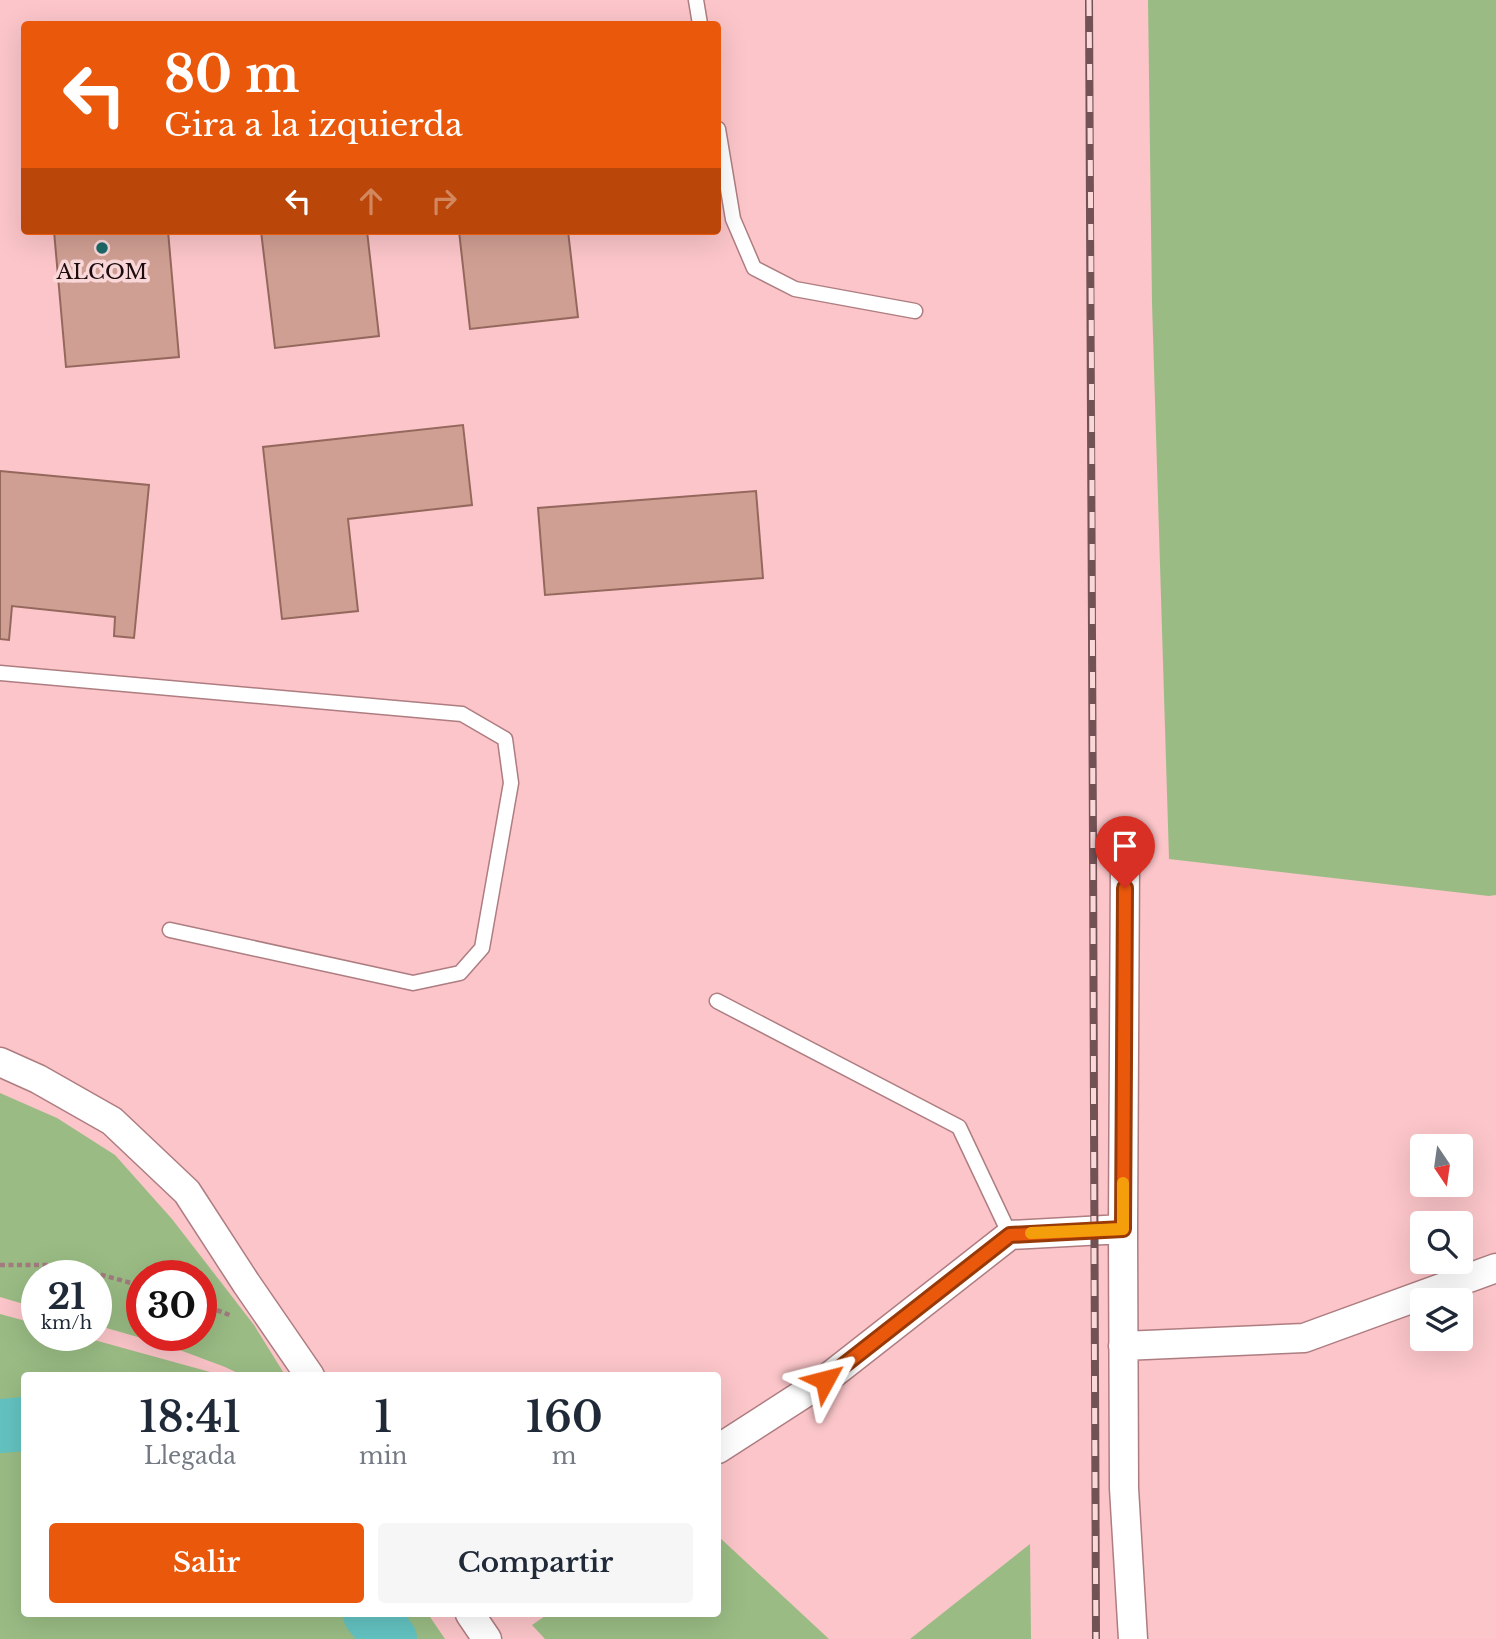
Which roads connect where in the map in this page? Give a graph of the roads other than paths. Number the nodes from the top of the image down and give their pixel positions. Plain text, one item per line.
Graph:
1 (696, 0) edge
2 (700, 21) edge
3 (721, 147) edge
4 (915, 311) dead end
5 (0, 673) edge
6 (1125, 862) dead end
7 (170, 930) dead end
8 (716, 1001) dead end
9 (0, 1062) edge
10 (1123, 1229) junction
11 (1010, 1235) junction
12 (1496, 1268) edge
13 (1123, 1346) junction
14 (307, 1372) edge
15 (721, 1447) edge
16 (472, 1617) edge
17 (487, 1639) edge
18 (1133, 1639) edge

1 - 2 lane
3 - 4 lane
5 - 7 lane
6 - 10 street
8 - 11 lane
9 - 14 street
10 - 11 street
10 - 13 street
11 - 15 street
12 - 13 street
13 - 18 street
16 - 17 street

